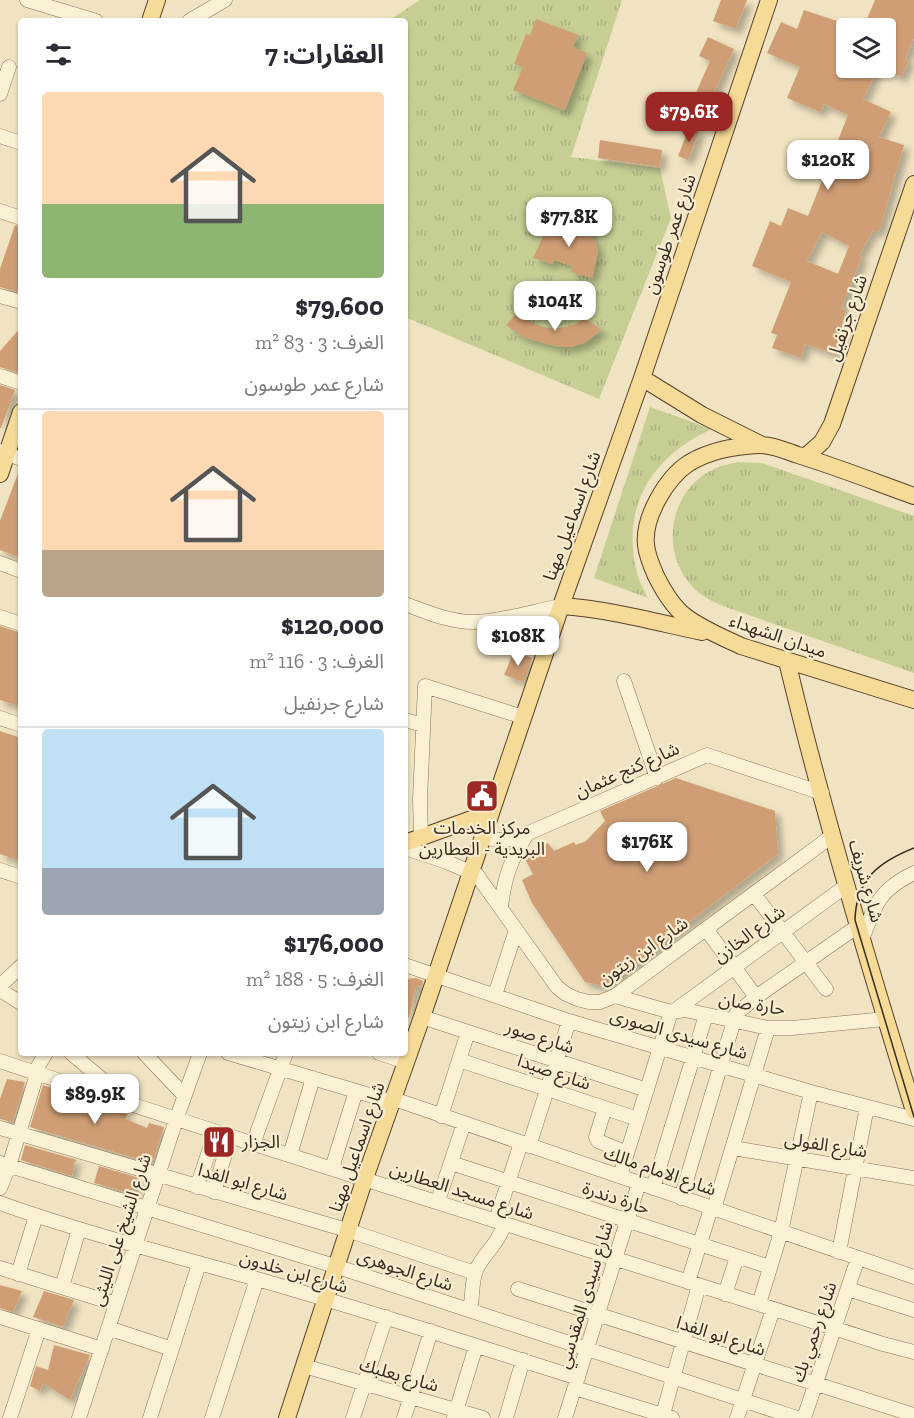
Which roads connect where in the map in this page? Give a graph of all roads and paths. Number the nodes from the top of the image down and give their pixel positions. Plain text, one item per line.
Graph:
1 (27, 0) edge
2 (157, 0) edge
3 (225, 0) edge
4 (769, 0) edge
5 (86, 18) edge
6 (151, 18) edge
7 (194, 18) edge
8 (10, 67) edge
9 (0, 94) edge
10 (0, 136) edge
11 (18, 141) edge
12 (914, 184) edge
13 (0, 211) edge
14 (18, 217) edge
15 (0, 296) edge
16 (18, 301) edge
17 (0, 376) edge
18 (642, 378) junction
19 (18, 382) edge
20 (18, 432) edge
21 (762, 444) junction
22 (9, 454) edge
23 (805, 457) junction
24 (0, 474) edge
25 (914, 496) edge
26 (0, 563) edge
27 (18, 570) edge
28 (408, 605) edge
29 (561, 606) junction
30 (0, 617) edge
31 (18, 623) edge
32 (715, 635) junction
33 (787, 661) junction
34 (624, 681) dead end
35 (914, 700) edge
36 (523, 717) junction
37 (0, 718) edge
38 (408, 721) edge
39 (18, 724) edge
40 (423, 724) junction
41 (657, 778) junction
42 (822, 793) junction
43 (490, 812) junction
44 (528, 833) junction
45 (832, 836) junction
46 (482, 837) junction
47 (413, 840) edge
48 (408, 849) edge
49 (0, 870) edge
50 (471, 871) junction
51 (914, 873) edge
52 (18, 876) edge
53 (846, 886) junction
54 (754, 894) junction
55 (501, 907) junction
56 (706, 929) junction
57 (516, 930) junction
58 (783, 932) junction
59 (860, 933) junction
60 (806, 963) junction
61 (408, 966) edge
62 (734, 967) junction
63 (18, 969) edge
64 (436, 975) junction
65 (1, 986) edge
66 (826, 989) dead end
67 (495, 995) junction
68 (615, 996) junction
69 (756, 997) junction
70 (18, 1000) edge
71 (589, 1002) junction
72 (672, 1012) junction
73 (706, 1015) junction
74 (885, 1019) junction
75 (734, 1022) junction
76 (415, 1023) edge
77 (576, 1023) junction
78 (768, 1028) junction
79 (468, 1032) junction
80 (660, 1048) junction
81 (408, 1053) edge
82 (44, 1056) edge
83 (75, 1056) edge
84 (147, 1056) edge
85 (199, 1056) edge
86 (285, 1056) edge
87 (388, 1056) edge
88 (407, 1056) edge
89 (259, 1057) edge
90 (693, 1058) junction
91 (459, 1060) junction
92 (556, 1061) junction
93 (0, 1062) edge
94 (406, 1062) junction
95 (720, 1065) junction
96 (280, 1068) junction
97 (36, 1073) junction
98 (754, 1075) junction
99 (313, 1078) junction
100 (547, 1089) junction
101 (647, 1090) junction
102 (356, 1091) junction
103 (811, 1092) junction
104 (184, 1095) junction
105 (113, 1099) junction
106 (393, 1100) junction
107 (867, 1107) junction
108 (605, 1108) junction
109 (914, 1111) edge
110 (441, 1116) junction
111 (638, 1119) junction
112 (914, 1119) edge
113 (176, 1120) junction
114 (464, 1123) junction
115 (0, 1128) edge
116 (215, 1133) junction
117 (19, 1134) junction
118 (230, 1137) junction
119 (253, 1144) junction
120 (525, 1144) junction
121 (733, 1148) junction
122 (627, 1153) junction
123 (290, 1155) junction
124 (796, 1158) junction
125 (451, 1163) junction
126 (4, 1165) edge
127 (332, 1168) junction
128 (855, 1168) junction
129 (158, 1176) junction
130 (620, 1176) junction
131 (365, 1178) junction
132 (914, 1178) edge
133 (508, 1181) junction
134 (639, 1183) junction
135 (197, 1187) junction
136 (0, 1188) edge
137 (653, 1188) junction
138 (214, 1192) junction
139 (681, 1198) junction
140 (438, 1202) junction
141 (0, 1203) edge
142 (147, 1208) junction
143 (713, 1208) junction
144 (36, 1216) junction
145 (627, 1220) junction
146 (500, 1221) junction
147 (79, 1229) junction
148 (350, 1231) junction
149 (781, 1232) junction
150 (700, 1244) junction
151 (135, 1247) junction
152 (839, 1252) junction
153 (737, 1257) junction
154 (614, 1258) junction
155 (858, 1258) junction
156 (199, 1264) junction
157 (338, 1267) junction
158 (0, 1268) edge
159 (770, 1268) junction
160 (475, 1273) junction
161 (18, 1274) junction
162 (914, 1277) edge
163 (257, 1279) junction
164 (694, 1283) junction
165 (62, 1287) junction
166 (518, 1289) dead end
167 (848, 1289) junction
168 (725, 1294) junction
169 (327, 1300) junction
170 (116, 1304) junction
171 (759, 1304) junction
172 (773, 1309) junction
173 (470, 1310) junction
174 (914, 1310) edge
175 (598, 1315) junction
176 (0, 1317) edge
177 (386, 1317) junction
178 (108, 1328) junction
179 (39, 1329) junction
180 (834, 1329) junction
181 (431, 1331) junction
182 (684, 1343) junction
183 (476, 1346) junction
184 (102, 1349) junction
185 (172, 1349) junction
186 (587, 1349) junction
187 (914, 1352) edge
188 (523, 1360) junction
189 (304, 1366) junction
190 (755, 1366) junction
191 (674, 1377) junction
192 (577, 1383) junction
193 (364, 1384) junction
194 (815, 1385) junction
195 (410, 1397) junction
196 (743, 1400) junction
197 (455, 1414) edge
198 (914, 1415) edge
199 (666, 1417) edge
200 (10, 1418) edge
201 (79, 1418) edge
202 (150, 1418) edge
203 (212, 1418) edge
204 (287, 1418) edge
205 (353, 1418) edge
206 (404, 1418) edge
207 (483, 1418) edge
208 (506, 1418) edge
209 (566, 1418) edge
210 (737, 1418) edge
211 (797, 1418) edge
212 (804, 1418) edge

1 - 5 street
2 - 6 main road
3 - 7 street
4 - 18 main road, شارع عمر طوسون
8 - 9 street
10 - 11 street
12 - 23 main road, شارع جرنفيل
13 - 14 street
15 - 16 street
17 - 19 street
18 - 21 main road
18 - 29 main road, شارع اسماعيل مهنا
20 - 22 main road
21 - 23 main road, ميدان الشهداء
21 - 32 main road, ميدان الشهداء
22 - 24 main road
23 - 25 main road, ميدان الشهداء
26 - 27 street
28 - 29 street
29 - 32 main road
29 - 36 main road, شارع اسماعيل مهنا
30 - 31 street
32 - 33 main road, ميدان الشهداء
33 - 35 main road, ميدان الشهداء
33 - 42 main road, شارع شريف
34 - 41 street
36 - 40 street
36 - 43 main road, شارع اسماعيل مهنا
37 - 39 street
38 - 40 street
40 - 47 street
41 - 42 street, شارع كنج عثمان
41 - 44 street, شارع كنج عثمان
42 - 45 main road, شارع شريف
43 - 46 main road, شارع اسماعيل مهنا
43 - 47 main road
44 - 46 street, شارع كنج عثمان
44 - 55 street
45 - 53 main road, شارع شريف
45 - 54 street, شارع ابن زيتون
46 - 50 main road, شارع اسماعيل مهنا
48 - 50 street
49 - 52 street
50 - 55 street, شارع ابن زيتون
50 - 64 main road, شارع اسماعيل مهنا
51 - 59 street
53 - 58 street, شارع الخازن
53 - 59 main road, شارع شريف
54 - 56 street, شارع ابن زيتون
54 - 58 street
55 - 57 street, شارع ابن زيتون
56 - 62 street
56 - 68 street, شارع ابن زيتون
57 - 67 street
57 - 71 street, شارع ابن زيتون
58 - 60 street
58 - 62 street, شارع الخازن
59 - 60 street
59 - 74 main road, شارع شريف
60 - 66 street
60 - 69 street
61 - 64 street, شارع سيدى الصورى
62 - 69 street
62 - 72 street, شارع الخازن
63 - 65 street
64 - 67 street, شارع سيدى الصورى
64 - 76 main road, شارع اسماعيل مهنا
65 - 70 street
67 - 77 street, شارع سيدى الصورى
68 - 71 street, شارع ابن زيتون
68 - 72 street, حارة صان
69 - 75 street
71 - 77 street
72 - 73 street, حارة صان
72 - 80 street
73 - 75 street, حارة صان
73 - 90 street
74 - 78 street, حارة صان
74 - 109 main road, شارع شريف
75 - 78 street, حارة صان
75 - 95 street
76 - 79 street, شارع صور
76 - 81 main road, شارع اسماعيل مهنا
77 - 80 street, شارع سيدى الصورى
77 - 92 street
78 - 98 street
79 - 91 street
79 - 92 street, شارع صور
80 - 90 street, شارع سيدى الصورى
80 - 101 street
82 - 97 street
83 - 105 street
84 - 104 street
85 - 104 street, شارع الشيخ على الليثى
86 - 96 street
87 - 94 street
88 - 94 main road, شارع اسماعيل مهنا
89 - 96 street, شارع الامام مالك
90 - 95 street, شارع سيدى الصورى
90 - 137 street
91 - 100 street, شارع صيدا
91 - 110 street
92 - 100 street
92 - 101 street, شارع صور
93 - 97 street, شارع مسجد العطارين
94 - 106 main road, شارع اسماعيل مهنا
95 - 98 street, شارع سيدى الصورى
95 - 139 street
96 - 99 street, شارع الامام مالك
96 - 119 street
97 - 105 street, شارع مسجد العطارين
97 - 117 street
98 - 103 street, شارع سيدى الصورى
98 - 121 street
99 - 102 street, شارع الامام مالك
99 - 123 street
100 - 108 street, شارع صيدا
100 - 120 street
101 - 111 street
102 - 106 street, شارع الامام مالك
102 - 127 street
103 - 107 street, شارع سيدى الصورى
103 - 124 street
104 - 113 street, شارع الشيخ على الليثى
105 - 113 street, شارع مسجد العطارين
106 - 110 street, شارع الامام مالك
106 - 131 main road, شارع اسماعيل مهنا
107 - 112 street, شارع سيدى الصورى
107 - 128 street
108 - 111 street, شارع صيدا
108 - 122 street
110 - 114 street, شارع الامام مالك
111 - 122 street
113 - 116 street, شارع مسجد العطارين
113 - 129 street, شارع الشيخ على الليثى
114 - 120 street, شارع الامام مالك
114 - 125 street
115 - 117 street, شارع ابو الفدا
116 - 118 street, شارع مسجد العطارين
116 - 135 street
117 - 126 street
117 - 129 street, شارع ابو الفدا
118 - 119 street, شارع مسجد العطارين
118 - 138 street
119 - 123 street, شارع مسجد العطارين
120 - 130 street, شارع الامام مالك
120 - 133 street
121 - 124 street, شارع الفولى
121 - 143 street
122 - 130 street
123 - 127 street, شارع مسجد العطارين
124 - 128 street, شارع الفولى
124 - 149 street
125 - 133 street, حارة دندرة
125 - 140 street
126 - 136 street
126 - 142 street, شارع الجوهرى
127 - 131 street, شارع مسجد العطارين
128 - 132 street, شارع الفولى
128 - 152 street
129 - 135 street, شارع ابو الفدا
129 - 142 street, شارع الشيخ على الليثى
130 - 134 street, شارع الامام مالك
131 - 140 street, شارع مسجد العطارين
131 - 148 main road, شارع اسماعيل مهنا
133 - 145 street, حارة دندرة
133 - 146 street
134 - 137 street, شارع الامام مالك
134 - 145 street, شارع سيدى المقدسي
135 - 138 street, شارع ابو الفدا
137 - 139 street, شارع الامام مالك
138 - 148 street, شارع ابو الفدا
139 - 143 street, شارع الامام مالك
140 - 146 street, شارع مسجد العطارين
141 - 144 street, شارع ابن خلدون
142 - 151 street, شارع الشيخ على الليثى
142 - 157 street, شارع الجوهرى
143 - 149 street, شارع الامام مالك
143 - 150 street
144 - 147 street, شارع ابن خلدون
144 - 161 street
145 - 150 street, حارة دندرة
145 - 154 street, شارع سيدى المقدسي
146 - 154 street, شارع مسجد العطارين
146 - 160 street
147 - 151 street, شارع ابن خلدون
147 - 165 street
148 - 157 main road, شارع اسماعيل مهنا
148 - 160 street, شارع ابو الفدا
149 - 152 street, شارع الامام مالك
149 - 159 street
150 - 153 street, حارة دندرة
150 - 164 street
151 - 156 street, شارع ابن خلدون
151 - 170 street, شارع الشيخ على الليثى
152 - 155 street, شارع الامام مالك
153 - 159 street, حارة دندرة
153 - 168 street
154 - 164 street, شارع مسجد العطارين
154 - 175 street, شارع سيدى المقدسي
155 - 162 street, شارع الامام مالك
155 - 167 street, شارع رحمي بك
156 - 163 street, شارع ابن خلدون
156 - 185 street
157 - 169 main road, شارع اسماعيل مهنا
157 - 173 street, شارع الجوهرى
158 - 161 street
159 - 171 street
160 - 173 street
161 - 165 street
163 - 169 street, شارع ابن خلدون
163 - 203 street
164 - 168 street, شارع مسجد العطارين
164 - 182 street
165 - 170 street
166 - 175 street, شارع ابو الفدا
167 - 174 street
167 - 180 street, شارع رحمي بك
168 - 171 street, شارع مسجد العطارين
169 - 177 street, شارع ابن خلدون
169 - 189 main road, شارع اسماعيل مهنا
170 - 178 street, شارع الشيخ على الليثى
171 - 172 street, شارع مسجد العطارين
172 - 180 street, شارع مسجد العطارين
172 - 190 street
173 - 186 street, شارع الجوهرى
175 - 182 street, شارع ابو الفدا
175 - 186 street, شارع سيدى المقدسي
176 - 179 street
177 - 181 street, شارع ابن خلدون
177 - 193 street
178 - 184 street, شارع الشيخ على الليثى
178 - 185 street
179 - 184 street
179 - 200 street
180 - 187 street, شارع مسجد العطارين
180 - 194 street, شارع رحمي بك
181 - 183 street, شارع ابن خلدون
181 - 195 street
182 - 190 street, شارع ابو الفدا
182 - 191 street
183 - 188 street, شارع ابن خلدون
183 - 197 street
184 - 201 street, شارع الشيخ على الليثى
185 - 202 street
186 - 191 street, شارع الجوهرى
186 - 192 street, شارع سيدى المقدسي
188 - 192 street, شارع ابن خلدون
188 - 208 street
189 - 193 street, شارع بعلبك
189 - 204 main road, شارع اسماعيل مهنا
190 - 194 street, شارع ابو الفدا
190 - 196 street
191 - 196 street, شارع الجوهرى
191 - 199 street
192 - 199 street, شارع ابن خلدون
192 - 209 street, شارع سيدى المقدسي
193 - 195 street, شارع بعلبك
193 - 205 street
194 - 198 street, شارع ابو الفدا
194 - 212 street, شارع رحمي بك
195 - 197 street, شارع بعلبك
195 - 206 street
196 - 210 street
196 - 211 street, شارع الجوهرى
197 - 207 street, شارع بعلبك

